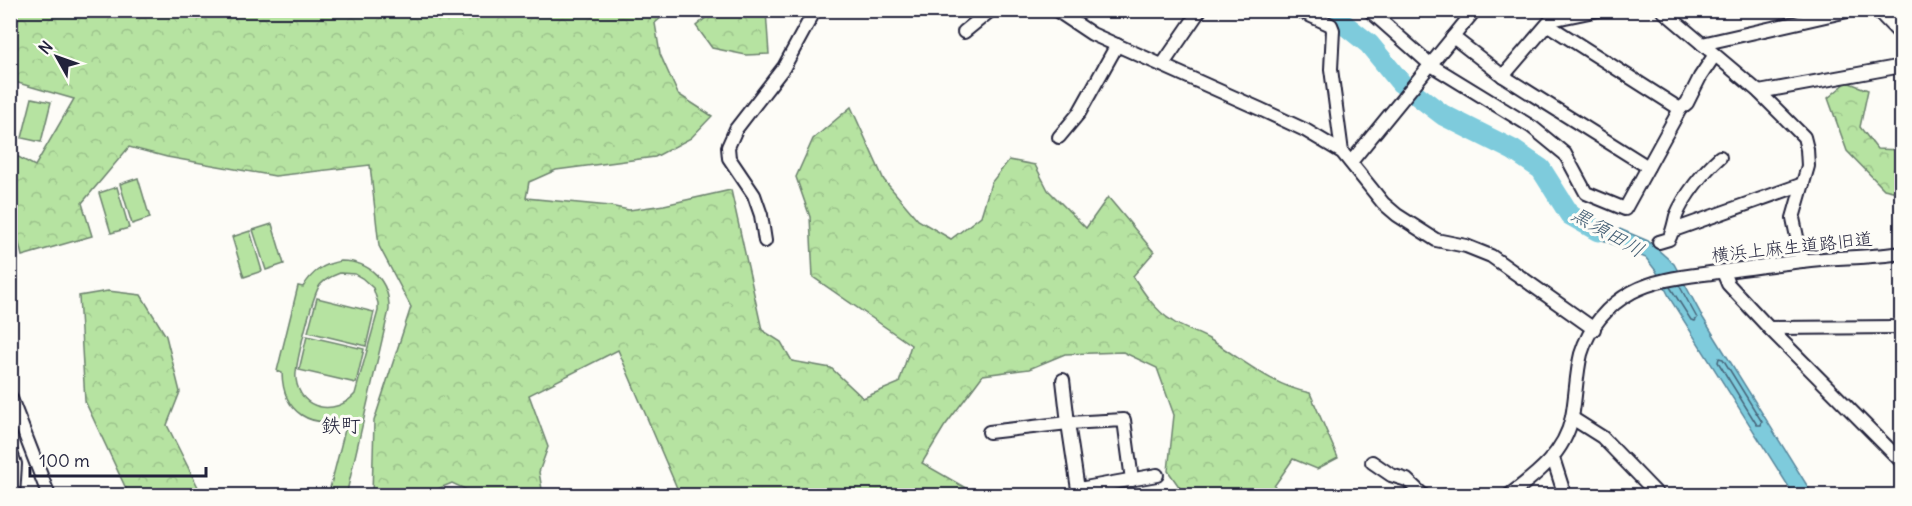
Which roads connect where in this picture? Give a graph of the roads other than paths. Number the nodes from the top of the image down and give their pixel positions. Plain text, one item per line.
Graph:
1 (815, 10) edge
2 (991, 10) edge
3 (1056, 10) edge
4 (1200, 10) edge
5 (1298, 10) edge
6 (1369, 10) edge
7 (1475, 10) edge
8 (1599, 10) edge
9 (1662, 10) edge
10 (1851, 10) edge
11 (1877, 10) edge
12 (1548, 25) junction
13 (964, 33) dead end
14 (1902, 36) edge
15 (1453, 37) junction
16 (1702, 44) junction
17 (1117, 45) junction
18 (1714, 56) junction
19 (1163, 64) junction
20 (1902, 66) edge
21 (1429, 67) junction
22 (1503, 76) junction
23 (1759, 92) junction
24 (1680, 109) junction
25 (1059, 137) dead end
26 (1342, 152) junction
27 (1720, 157) dead end
28 (1351, 162) junction
29 (1648, 167) junction
30 (1803, 184) junction
31 (1674, 230) junction
32 (765, 241) dead end
33 (1659, 242) dead end
34 (1902, 254) edge
35 (1802, 261) junction
36 (1723, 272) junction
37 (1902, 327) edge
38 (1769, 328) junction
39 (1594, 329) junction
40 (1063, 380) dead end
41 (11, 400) edge
42 (1572, 418) junction
43 (1068, 423) junction
44 (989, 432) dead end
45 (10, 450) edge
46 (1552, 458) junction
47 (1372, 462) dead end
48 (1902, 462) edge
49 (1157, 475) dead end
50 (1132, 480) junction
51 (1079, 492) edge
52 (13, 495) edge
53 (49, 495) edge
54 (1424, 495) edge
55 (1508, 495) edge
56 (1565, 495) edge
57 (1659, 495) edge

1 - 32 street
2 - 13 street
3 - 17 street
4 - 19 street
5 - 26 street
6 - 21 street
7 - 15 street
8 - 12 street
9 - 16 street
10 - 16 street
11 - 14 street
12 - 22 street
12 - 24 street
15 - 21 street
15 - 22 street
16 - 18 street
17 - 19 street
17 - 25 street
18 - 23 street
18 - 24 street
19 - 26 street
20 - 23 street
21 - 28 street
21 - 29 street
22 - 29 street
23 - 30 street
24 - 29 street
26 - 28 street
27 - 31 street
28 - 39 street
30 - 31 street
30 - 35 street
31 - 33 street
34 - 35 street, 横浜上麻生道路旧道
35 - 36 street, 横浜上麻生道路旧道
36 - 38 street
36 - 39 street, 横浜上麻生道路旧道
37 - 38 street
38 - 48 street
39 - 42 street
40 - 43 street
41 - 53 street
42 - 46 street
42 - 57 street
43 - 44 street
43 - 50 street
43 - 51 street
45 - 52 street
46 - 55 street
46 - 56 street
47 - 54 street
49 - 50 street
50 - 51 street

